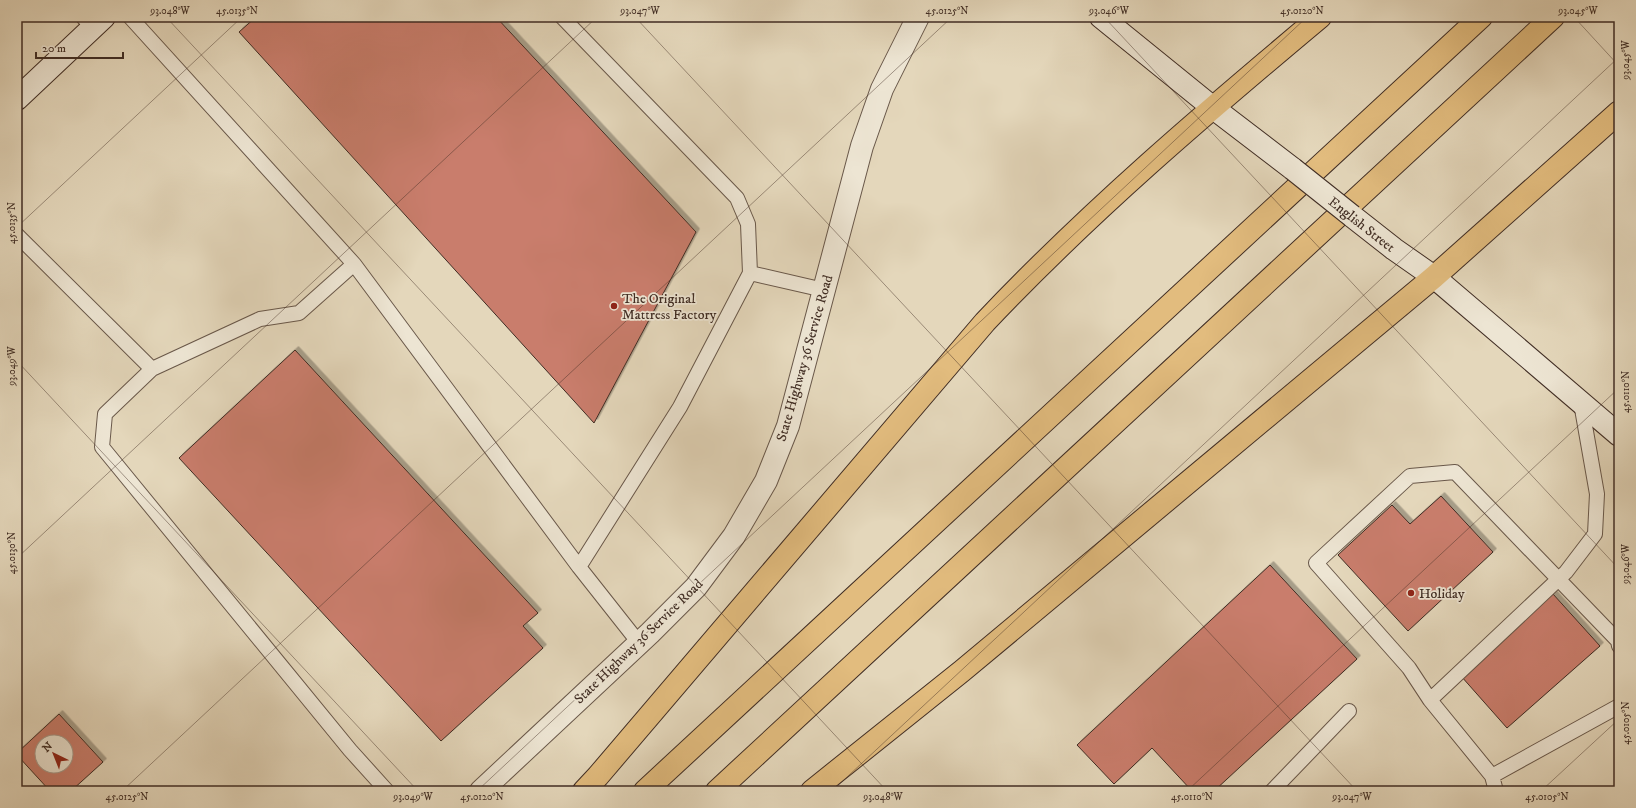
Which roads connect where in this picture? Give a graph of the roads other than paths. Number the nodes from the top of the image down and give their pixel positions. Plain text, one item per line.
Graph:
1 (130, 17) edge
2 (562, 17) edge
3 (918, 17) edge
4 (1101, 17) edge
5 (1320, 17) edge
6 (1481, 17) edge
7 (1553, 17) edge
8 (93, 21) edge
9 (17, 99) edge
10 (1212, 107) junction
11 (1619, 112) edge
12 (17, 235) edge
13 (354, 264) junction
14 (750, 273) junction
15 (1434, 277) junction
16 (824, 290) junction
17 (152, 369) junction
18 (1581, 403) junction
19 (1619, 435) edge
20 (579, 567) junction
21 (1559, 579) junction
22 (639, 643) junction
23 (1619, 646) edge
24 (1430, 700) junction
25 (1619, 706) edge
26 (1349, 711) dead end
27 (1492, 776) junction
28 (388, 791) edge
29 (481, 791) edge
30 (584, 791) edge
31 (645, 791) edge
32 (717, 791) edge
33 (812, 791) edge
34 (1272, 791) edge
35 (1496, 791) edge

1 - 13 lane
2 - 14 lane
3 - 16 street, State Highway 36 Service Road
4 - 10 street, English Street
5 - 10 highway
6 - 31 highway
7 - 32 highway
8 - 9 street
10 - 15 street, English Street, bridge
10 - 30 highway
11 - 15 highway
12 - 17 lane
13 - 17 lane
13 - 20 lane
14 - 16 lane
14 - 20 lane
15 - 18 street, English Street
15 - 33 highway
16 - 22 street, State Highway 36 Service Road
17 - 28 lane
18 - 19 street, English Street
18 - 21 lane
20 - 22 lane
21 - 23 lane
21 - 24 lane
21 - 24 lane
22 - 29 street, State Highway 36 Service Road
24 - 27 lane
25 - 27 lane
26 - 34 lane
27 - 35 lane

